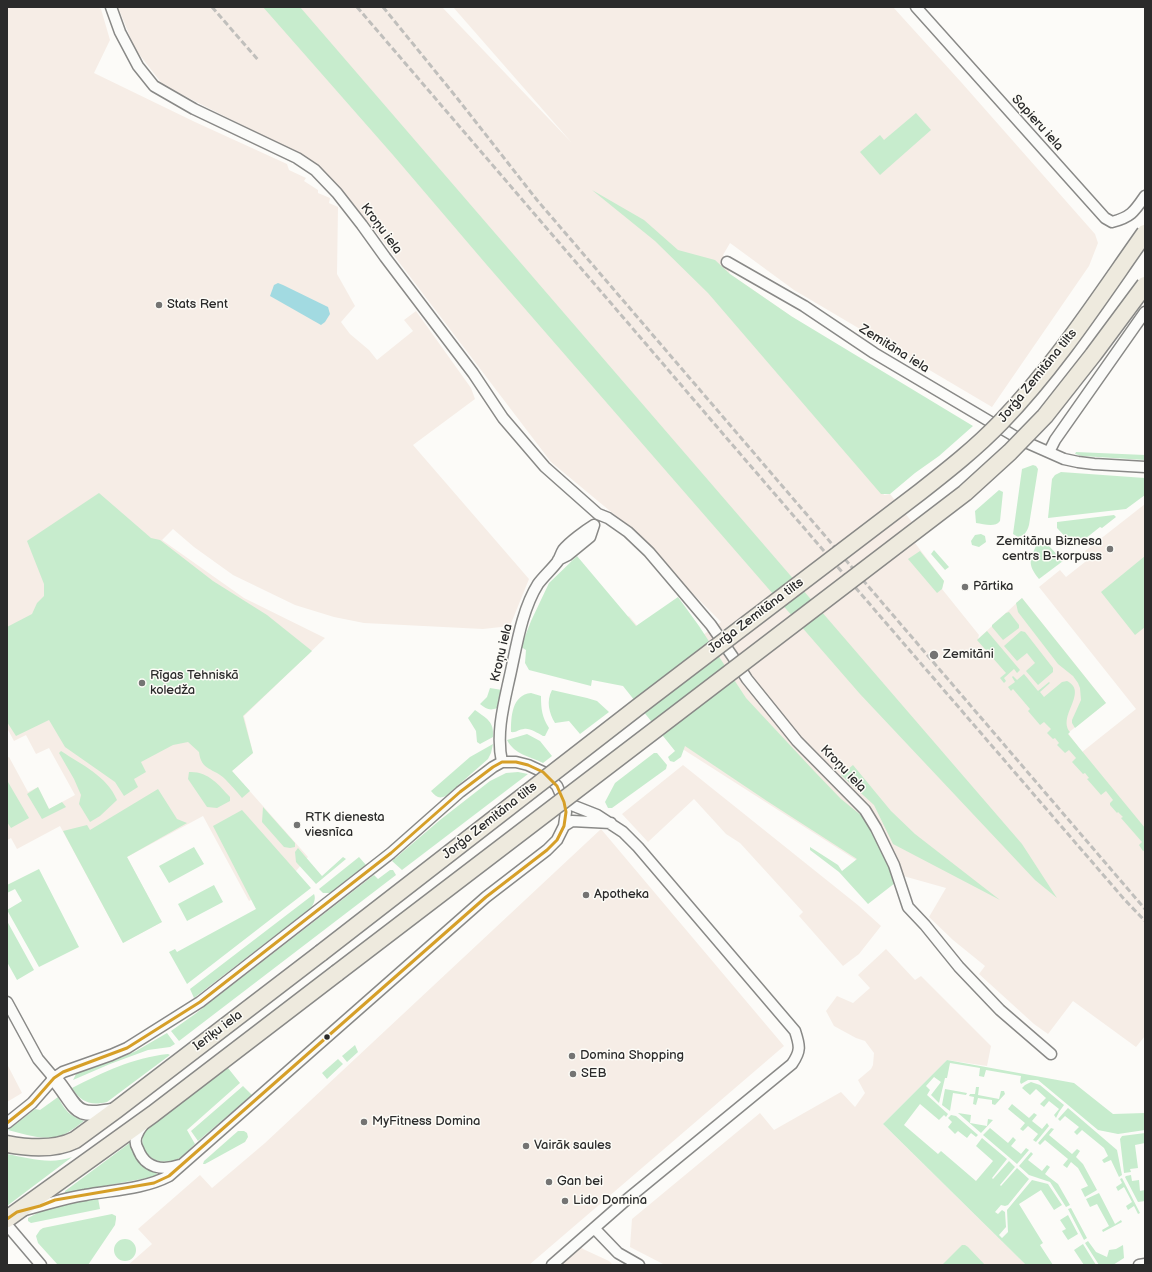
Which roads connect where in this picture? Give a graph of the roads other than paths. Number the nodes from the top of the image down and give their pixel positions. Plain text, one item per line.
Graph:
1 (111, 7) edge
2 (916, 7) edge
3 (1145, 196) edge
4 (1145, 233) edge
5 (727, 262) dead end
6 (1145, 285) edge
7 (1145, 312) edge
8 (1049, 452) junction
9 (1145, 467) edge
10 (598, 514) junction
11 (502, 762) junction
12 (564, 802) junction
13 (611, 823) junction
14 (564, 826) junction
15 (321, 953) joint
16 (7, 1002) edge
17 (1051, 1054) dead end
18 (54, 1078) junction
19 (116, 1110) junction
20 (153, 1114) junction
21 (7, 1123) edge
22 (7, 1144) edge
23 (182, 1164) junction
24 (12, 1215) edge
25 (7, 1225) edge
26 (594, 1228) junction
27 (1145, 1264) edge
28 (41, 1265) edge
29 (552, 1265) edge
30 (639, 1265) edge
31 (1138, 1265) edge

1 - 10 street, Kroņu iela
2 - 3 street, Sapieru iela
4 - 15 main road, Jorģa Zemitāna tilts, bridge
5 - 8 street, Zemitāna iela
6 - 20 main road, Ieriķu iela, bridge
7 - 8 street
8 - 9 street, Zemitāna iela
10 - 11 street, Kroņu iela
10 - 17 street, Kroņu iela
11 - 12 street, Ieriķu iela
11 - 18 street
12 - 13 street
12 - 14 street, Ieriķu iela
13 - 14 street
13 - 26 street
14 - 23 street, Ieriķu iela
15 - 19 main road, Ieriķu iela
16 - 18 street
18 - 19 street
18 - 21 street
19 - 22 main road, Ieriķu iela
20 - 23 street, Ieriķu iela
20 - 24 main road, Ieriķu iela
23 - 24 street, Ieriķu iela
25 - 28 street
26 - 29 street
26 - 30 street
27 - 31 street

